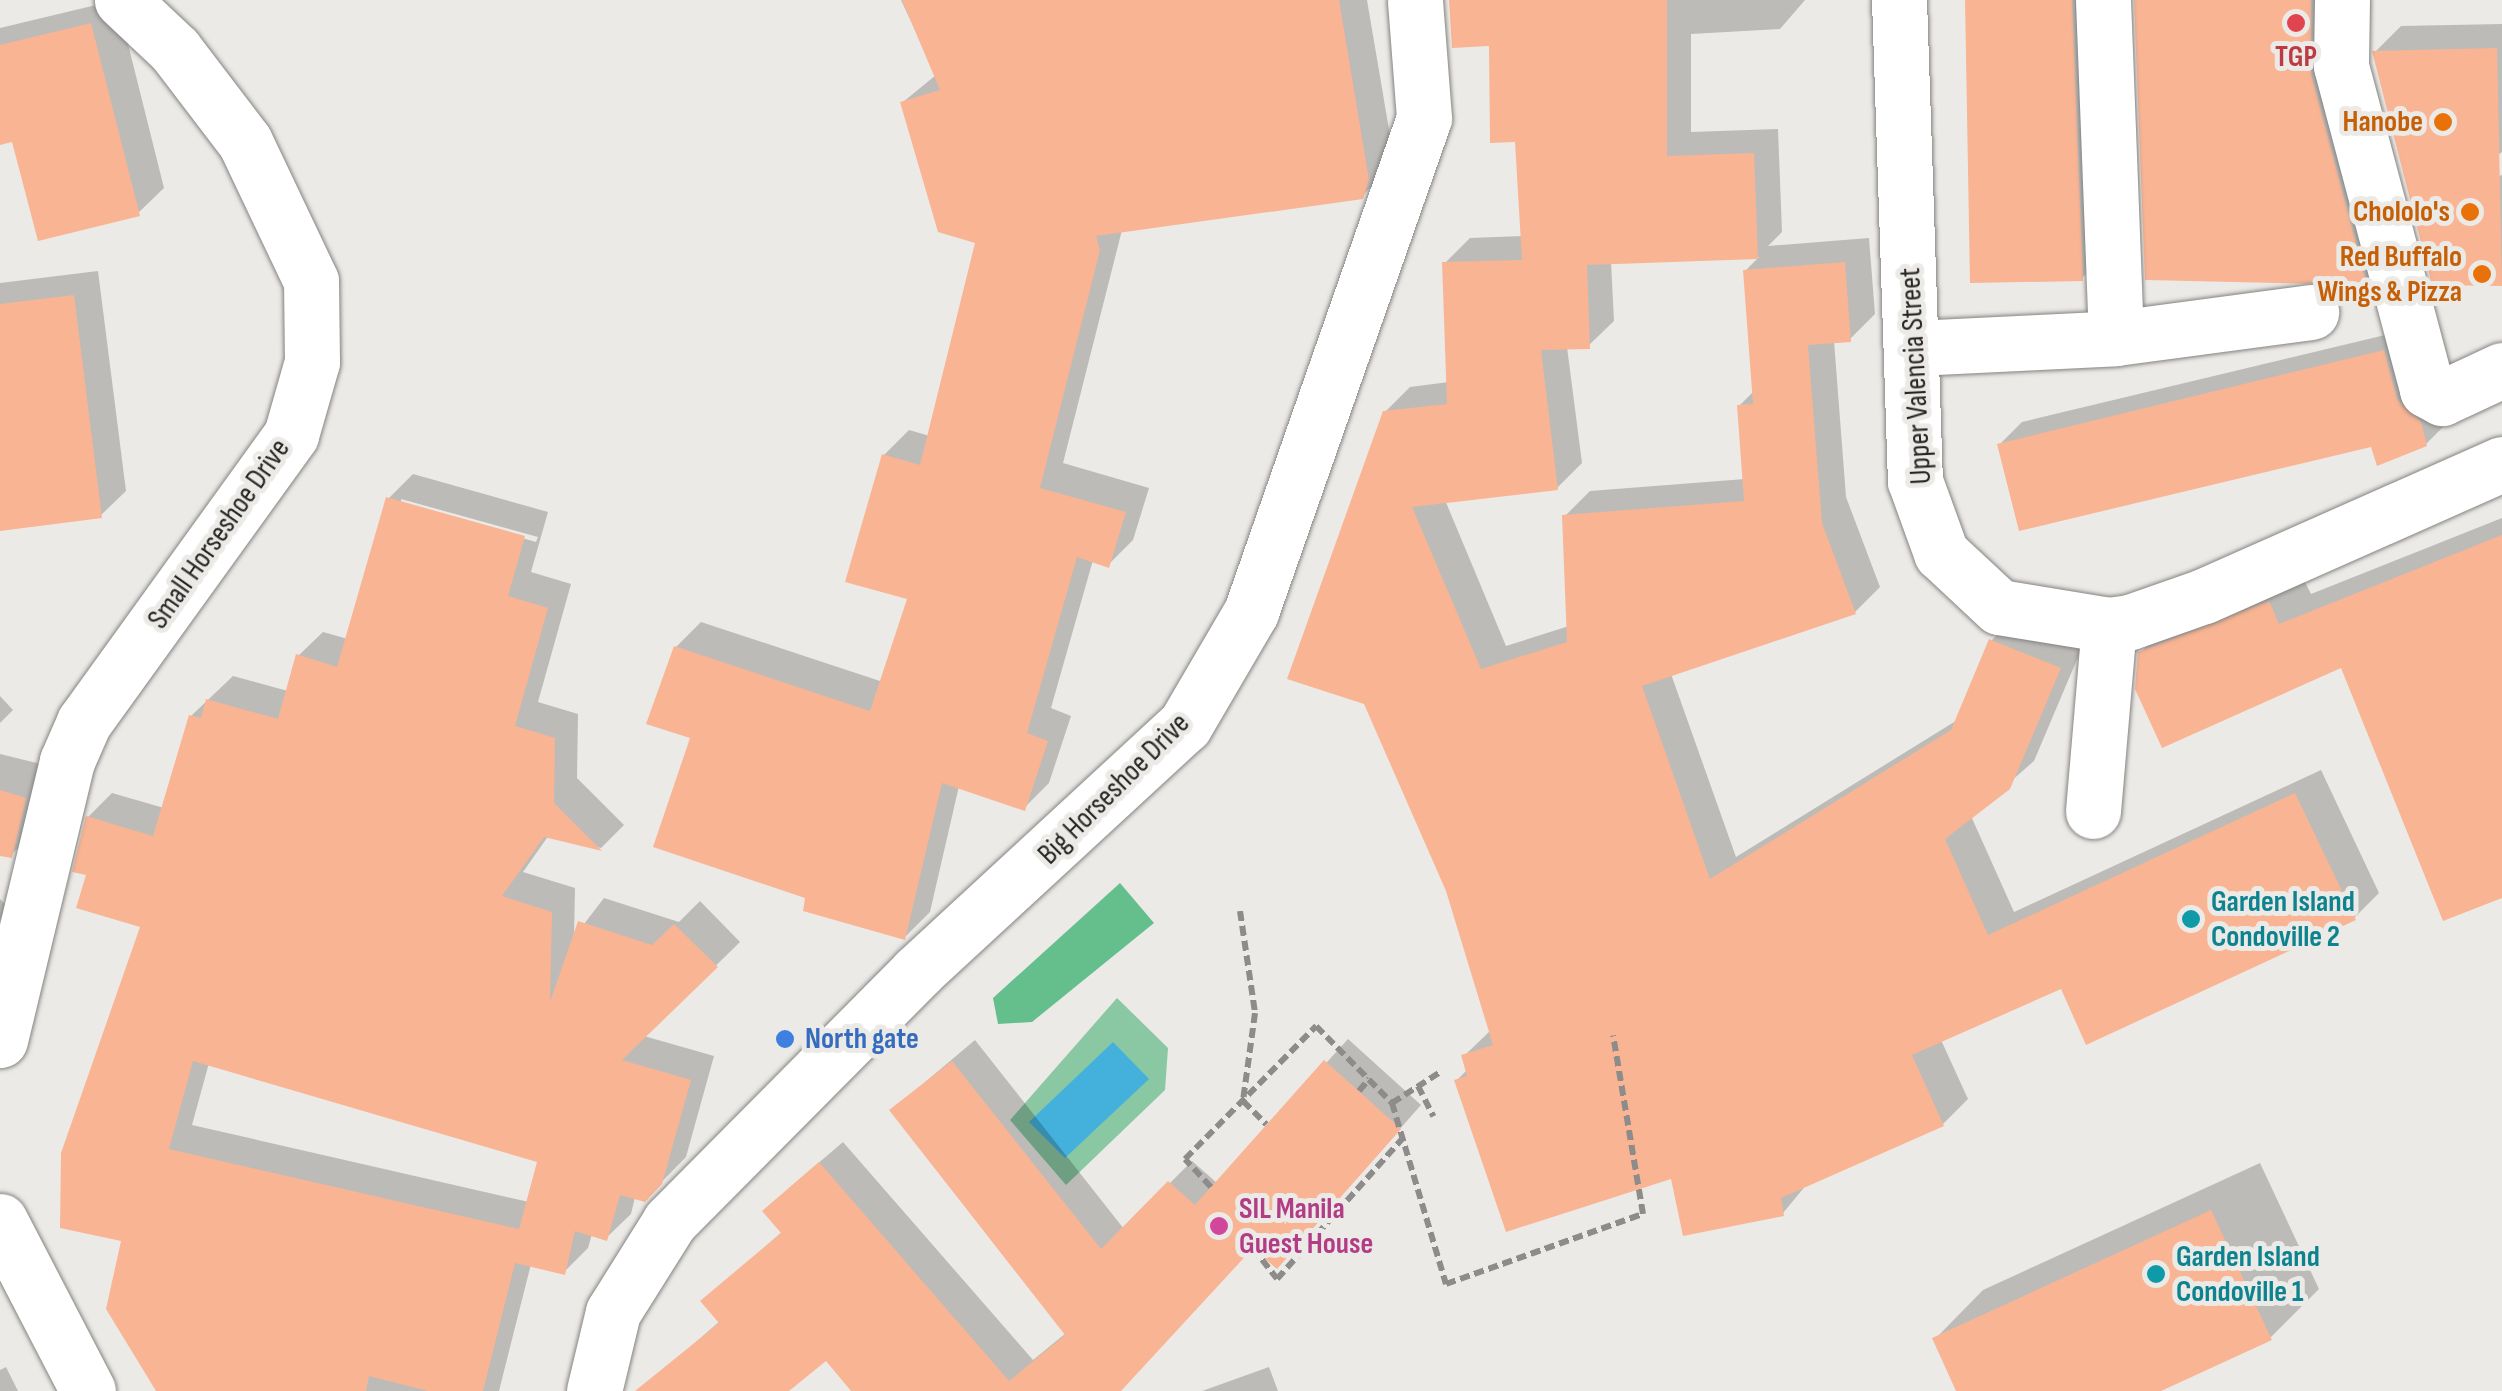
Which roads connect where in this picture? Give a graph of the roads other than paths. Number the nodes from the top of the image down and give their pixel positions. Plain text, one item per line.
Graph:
1 (122, 0) edge
2 (1415, 0) edge
3 (1899, 0) edge
4 (2103, 0) edge
5 (2342, 0) edge
6 (2311, 312) dead end
7 (2116, 338) junction
8 (1915, 348) junction
9 (2502, 370) edge
10 (2502, 464) edge
11 (2109, 625) junction
12 (2094, 810) dead end
13 (0, 1040) edge
14 (2, 1233) edge
15 (88, 1391) edge
16 (594, 1391) edge

1 - 13 street, Small Horseshoe Drive
2 - 16 street, Big Horseshoe Drive
3 - 8 street, Upper Valencia Street
4 - 7 street
5 - 9 street
6 - 7 street
7 - 8 street
8 - 11 street, Upper Valencia Street
10 - 11 street, Upper Valencia Street
11 - 12 street
14 - 15 street

